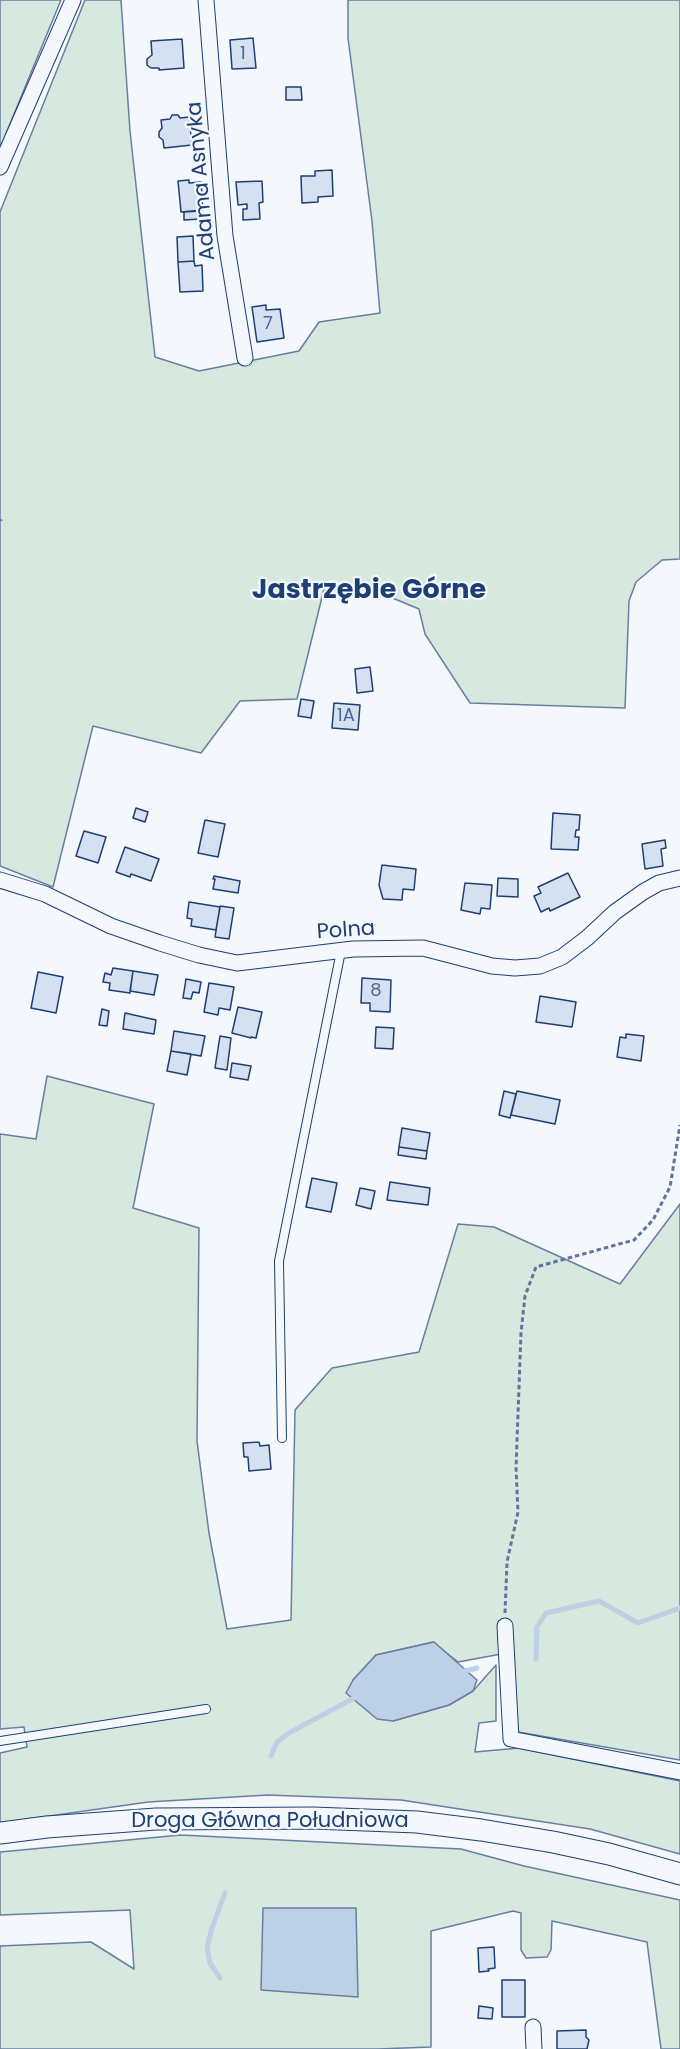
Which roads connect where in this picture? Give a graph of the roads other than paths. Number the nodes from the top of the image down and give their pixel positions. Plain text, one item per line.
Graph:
1 (73, 0) edge
2 (206, 0) edge
3 (0, 167) edge
4 (245, 358) dead end
5 (680, 878) edge
6 (0, 880) edge
7 (341, 951) junction
8 (282, 1438) dead end
9 (505, 1626) road end
10 (206, 1709) dead end
11 (0, 1741) edge
12 (680, 1772) edge
13 (0, 1833) edge
14 (680, 1874) edge
15 (533, 2027) dead end
16 (534, 2049) edge

1 - 3 street
2 - 4 street, Adama Asnyka
5 - 7 street, Polna
6 - 7 street, Polna
7 - 8 lane
9 - 12 street
10 - 11 lane
13 - 14 main road, Droga Główna Południowa
15 - 16 street

